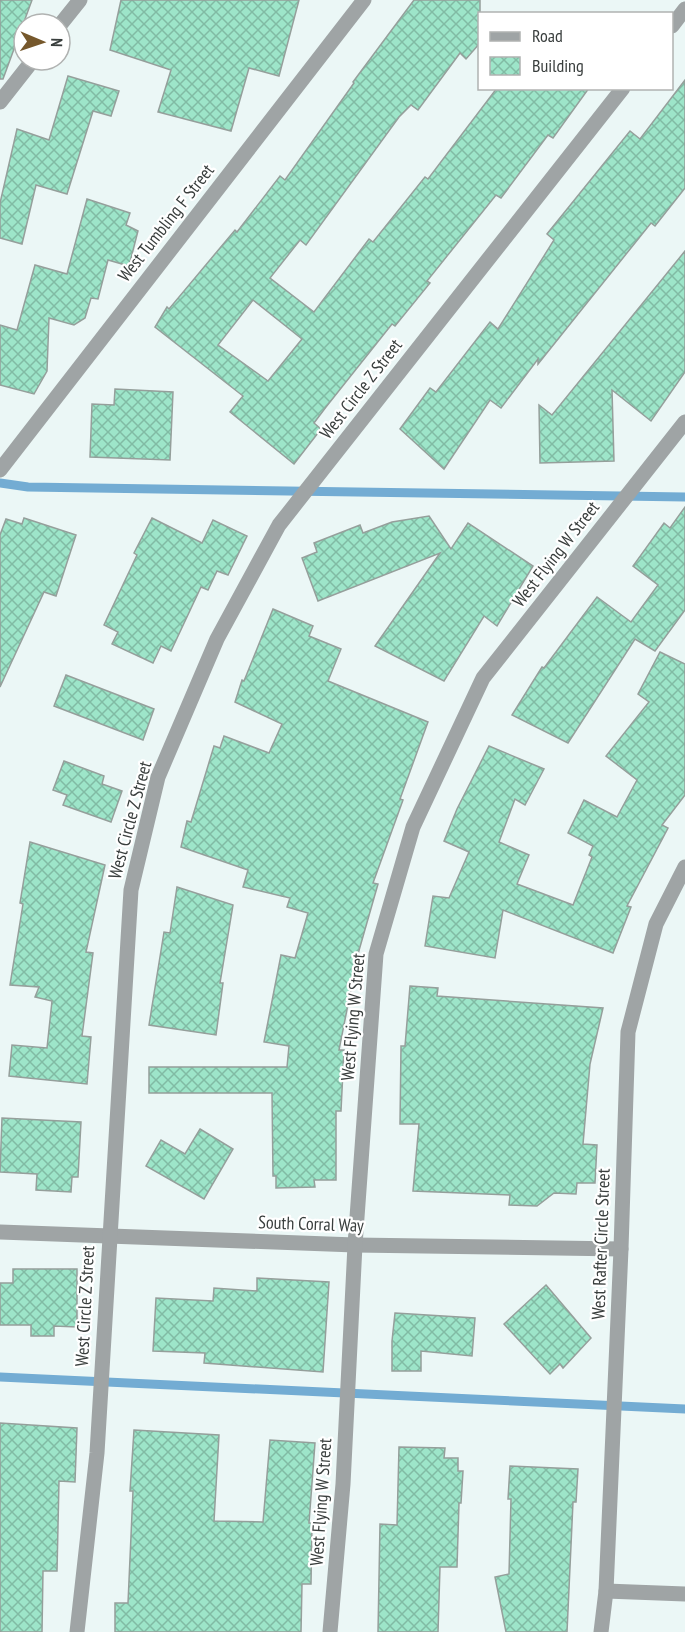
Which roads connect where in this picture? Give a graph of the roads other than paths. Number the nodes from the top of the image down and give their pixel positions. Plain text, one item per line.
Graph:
1 (80, 0) edge
2 (364, 0) edge
3 (685, 9) edge
4 (70, 12) edge
5 (673, 26) edge
6 (24, 72) edge
7 (621, 90) edge
8 (0, 102) edge
9 (685, 423) edge
10 (0, 470) edge
11 (685, 867) edge
12 (0, 1232) edge
13 (109, 1235) junction
14 (355, 1245) junction
15 (621, 1249) junction
16 (606, 1591) junction
17 (685, 1594) edge
18 (76, 1632) edge
19 (330, 1632) edge
20 (601, 1632) edge

1 - 4 street
2 - 10 street, West Tumbling F Street
3 - 5 street
6 - 8 street
7 - 13 street, West Circle Z Street
9 - 14 street, West Flying W Street
11 - 15 street, West Rafter Circle Street
12 - 13 street, South Corral Way
13 - 14 street, South Corral Way
13 - 18 street, West Circle Z Street
14 - 15 street, South Corral Way
14 - 19 street, West Flying W Street
15 - 16 street, West Rafter Circle Street
16 - 17 street
16 - 20 street, West Rafter Circle Street

